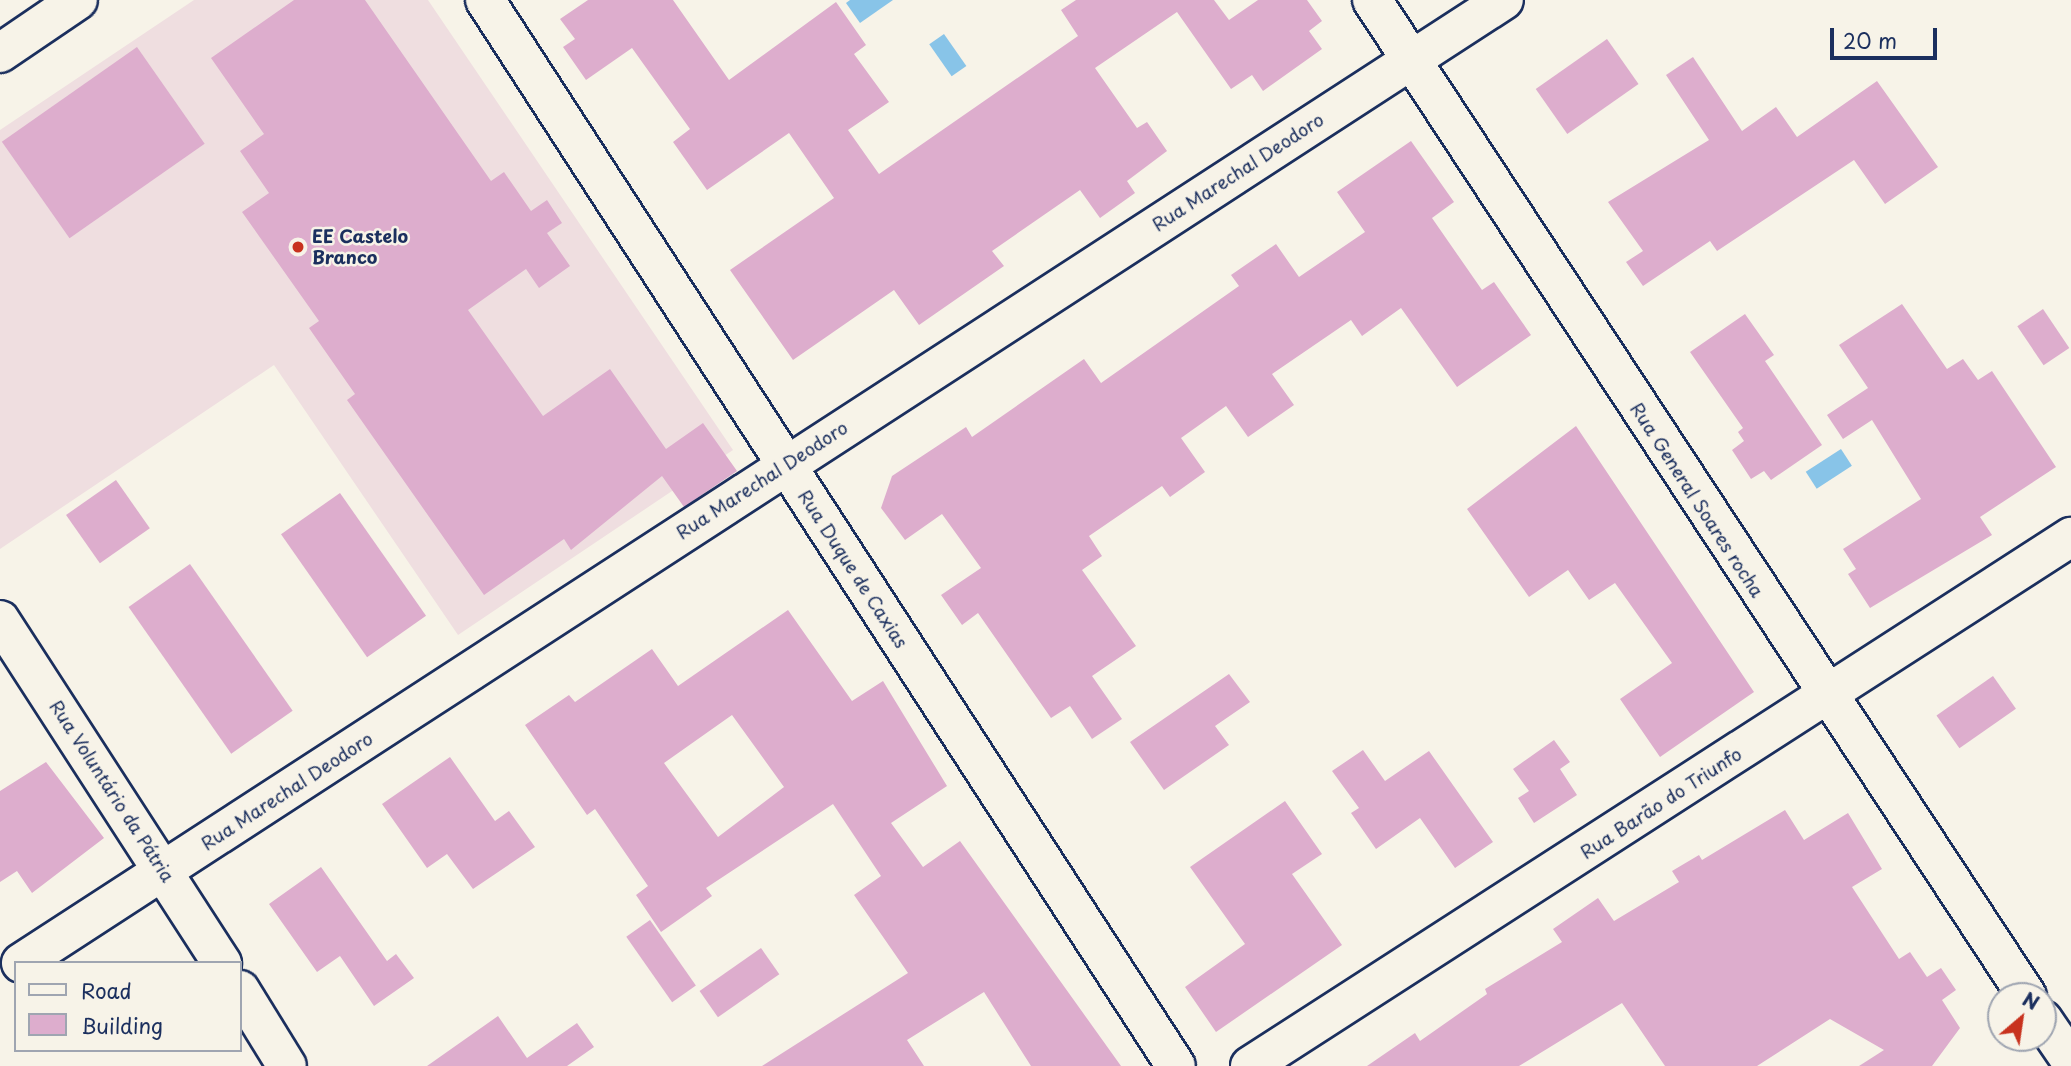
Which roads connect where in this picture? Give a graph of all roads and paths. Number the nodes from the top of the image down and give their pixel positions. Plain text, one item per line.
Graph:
1 (78, 0) edge
2 (485, 0) edge
3 (1372, 0) edge
4 (1504, 0) edge
5 (0, 53) edge
6 (1411, 60) junction
7 (785, 464) junction
8 (2071, 537) edge
9 (5, 640) edge
10 (1826, 698) junction
11 (164, 871) junction
12 (24, 961) edge
13 (221, 961) edge
14 (2018, 982) edge
15 (242, 993) edge
16 (2057, 1040) edge
17 (2071, 1061) edge
18 (288, 1066) edge
19 (1176, 1066) edge
20 (1250, 1066) edge

1 - 5 street
2 - 7 street, Rua Duque de Caxias
3 - 6 street, Rua General Soares rocha
4 - 6 street, Rua Marechal Deodoro
6 - 7 street, Rua Marechal Deodoro
6 - 10 street, Rua General Soares rocha
7 - 11 street, Rua Marechal Deodoro
7 - 19 street, Rua Duque de Caxias
8 - 10 street, Rua Barão do Triunfo
9 - 11 street, Rua Voluntário da Pátria
10 - 14 street, Rua General Soares rocha
10 - 20 street, Rua Barão do Triunfo
11 - 12 street, Rua Marechal Deodoro
11 - 13 street, Rua Voluntário da Pátria
15 - 18 street
16 - 17 street

